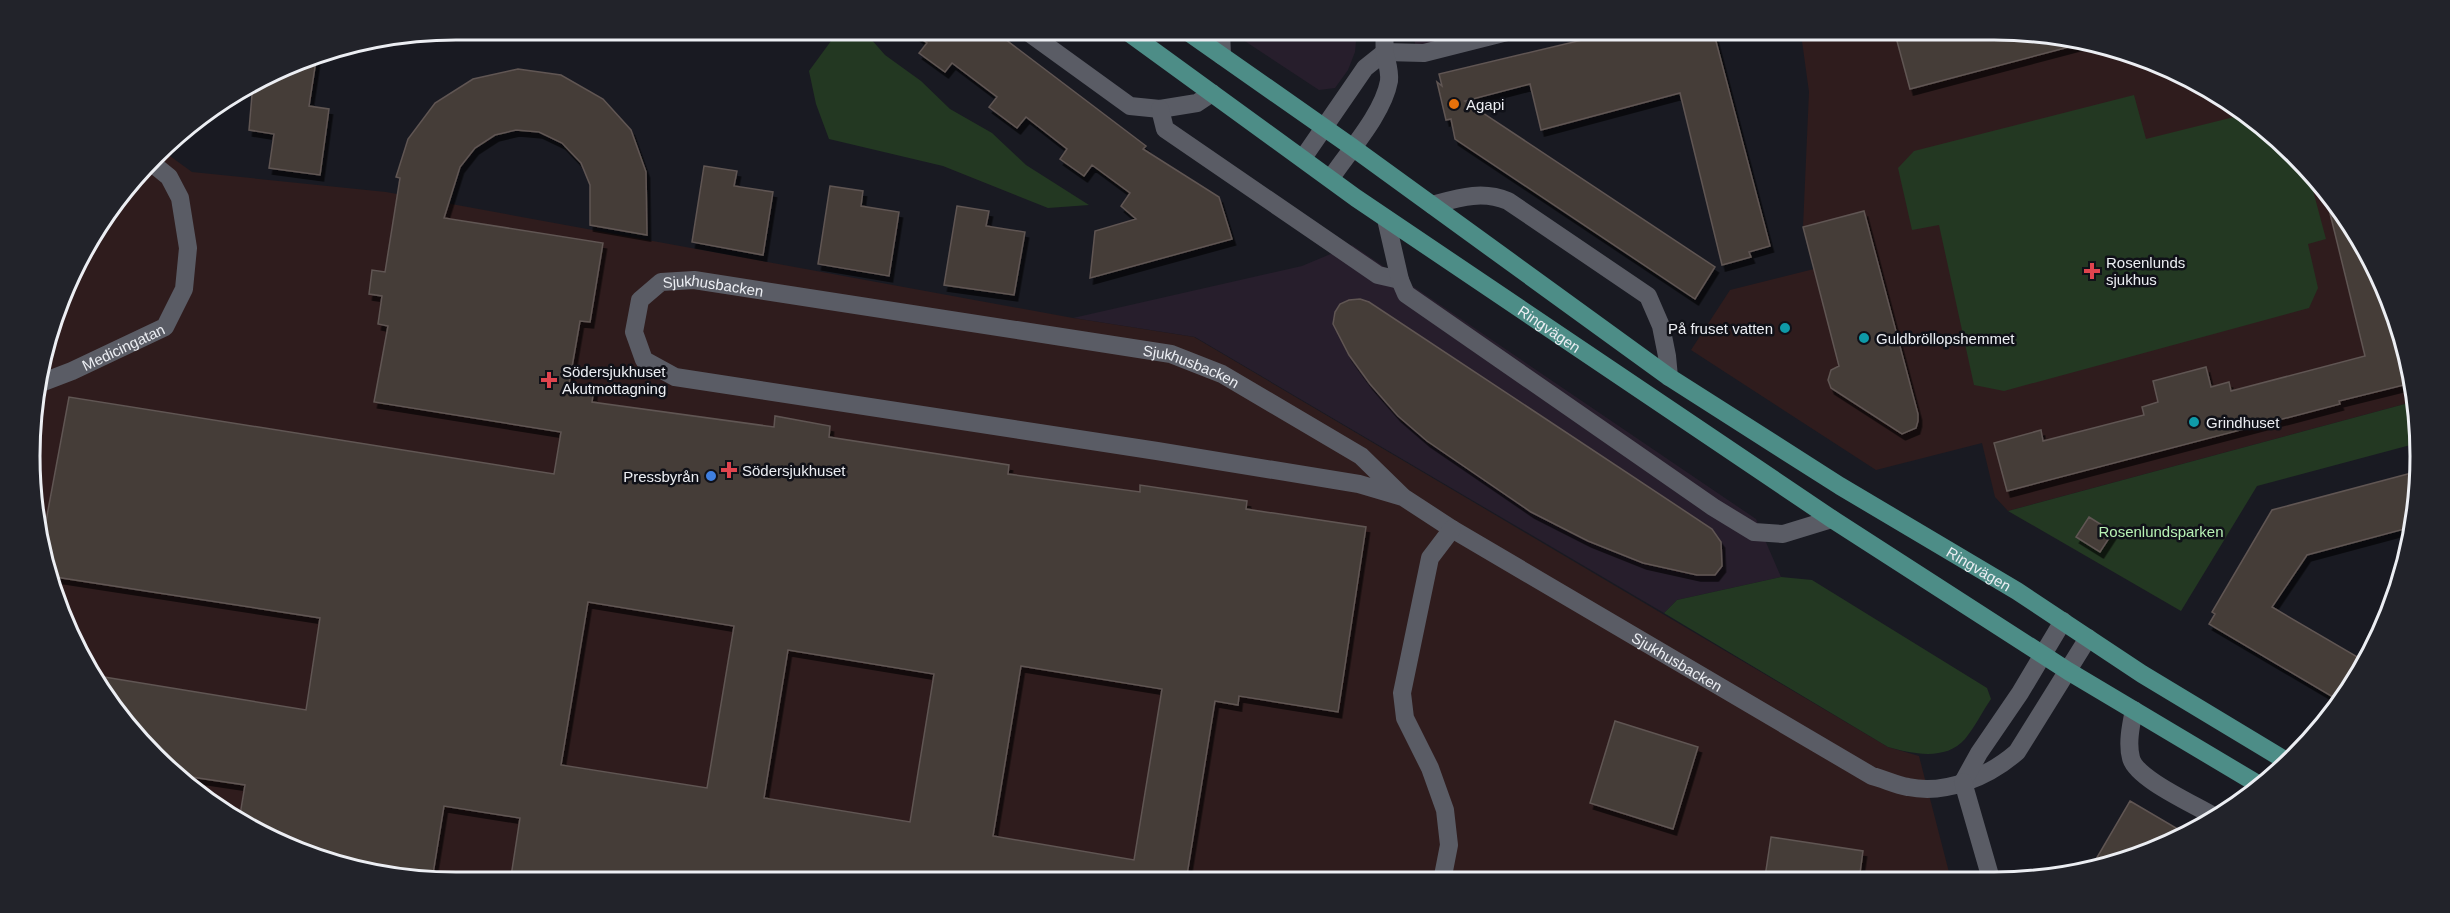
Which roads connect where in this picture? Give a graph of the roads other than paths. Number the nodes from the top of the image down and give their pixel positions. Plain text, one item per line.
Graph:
1 (1039, 40) edge
2 (1139, 40) edge
3 (1199, 40) edge
4 (1221, 40) edge
5 (1384, 40) edge
6 (1474, 40) edge
7 (1385, 52) junction
8 (1222, 56) junction
9 (1212, 93) junction
10 (1160, 109) junction
11 (1324, 127) junction
12 (1352, 147) junction
13 (1303, 158) junction
14 (157, 167) edge
15 (1331, 178) junction
16 (1432, 205) junction
17 (1386, 219) junction
18 (1400, 280) junction
19 (1669, 377) junction
20 (47, 380) edge
21 (1403, 497) junction
22 (1832, 519) junction
23 (1452, 529) junction
24 (2063, 621) junction
25 (2088, 638) junction
26 (2042, 655) junction
27 (2068, 671) junction
28 (2134, 710) junction
29 (2281, 758) edge
30 (2253, 781) edge
31 (1963, 782) junction
32 (2208, 813) edge
33 (1444, 872) edge
34 (1989, 872) edge

1 - 10 street
2 - 9 main road, Ringvägen
3 - 8 main road, Ringvägen
4 - 8 street
5 - 7 street
6 - 7 street
7 - 11 street
7 - 12 street
8 - 11 main road, Ringvägen
9 - 10 street
9 - 13 main road, Ringvägen
10 - 18 street
11 - 12 main road, Ringvägen
11 - 13 street
12 - 15 street
12 - 16 main road, Ringvägen
13 - 15 main road, Ringvägen
14 - 20 street, Medicingatan
15 - 17 main road, Ringvägen
16 - 19 main road, Ringvägen
16 - 19 street
17 - 18 street
17 - 22 main road, Ringvägen
18 - 22 street
19 - 24 main road, Ringvägen
21 - 21 street, Sjukhusbacken
21 - 23 street, Sjukhusbacken
22 - 26 main road, Ringvägen
23 - 31 street, Sjukhusbacken
23 - 33 street
24 - 25 main road, Ringvägen
24 - 26 street
25 - 27 street, Sjukhusbacken
25 - 29 main road, Ringvägen
26 - 27 main road, Ringvägen
26 - 31 street
27 - 28 main road, Ringvägen
27 - 31 street, Sjukhusbacken
28 - 30 main road, Ringvägen
28 - 32 street
31 - 34 street

